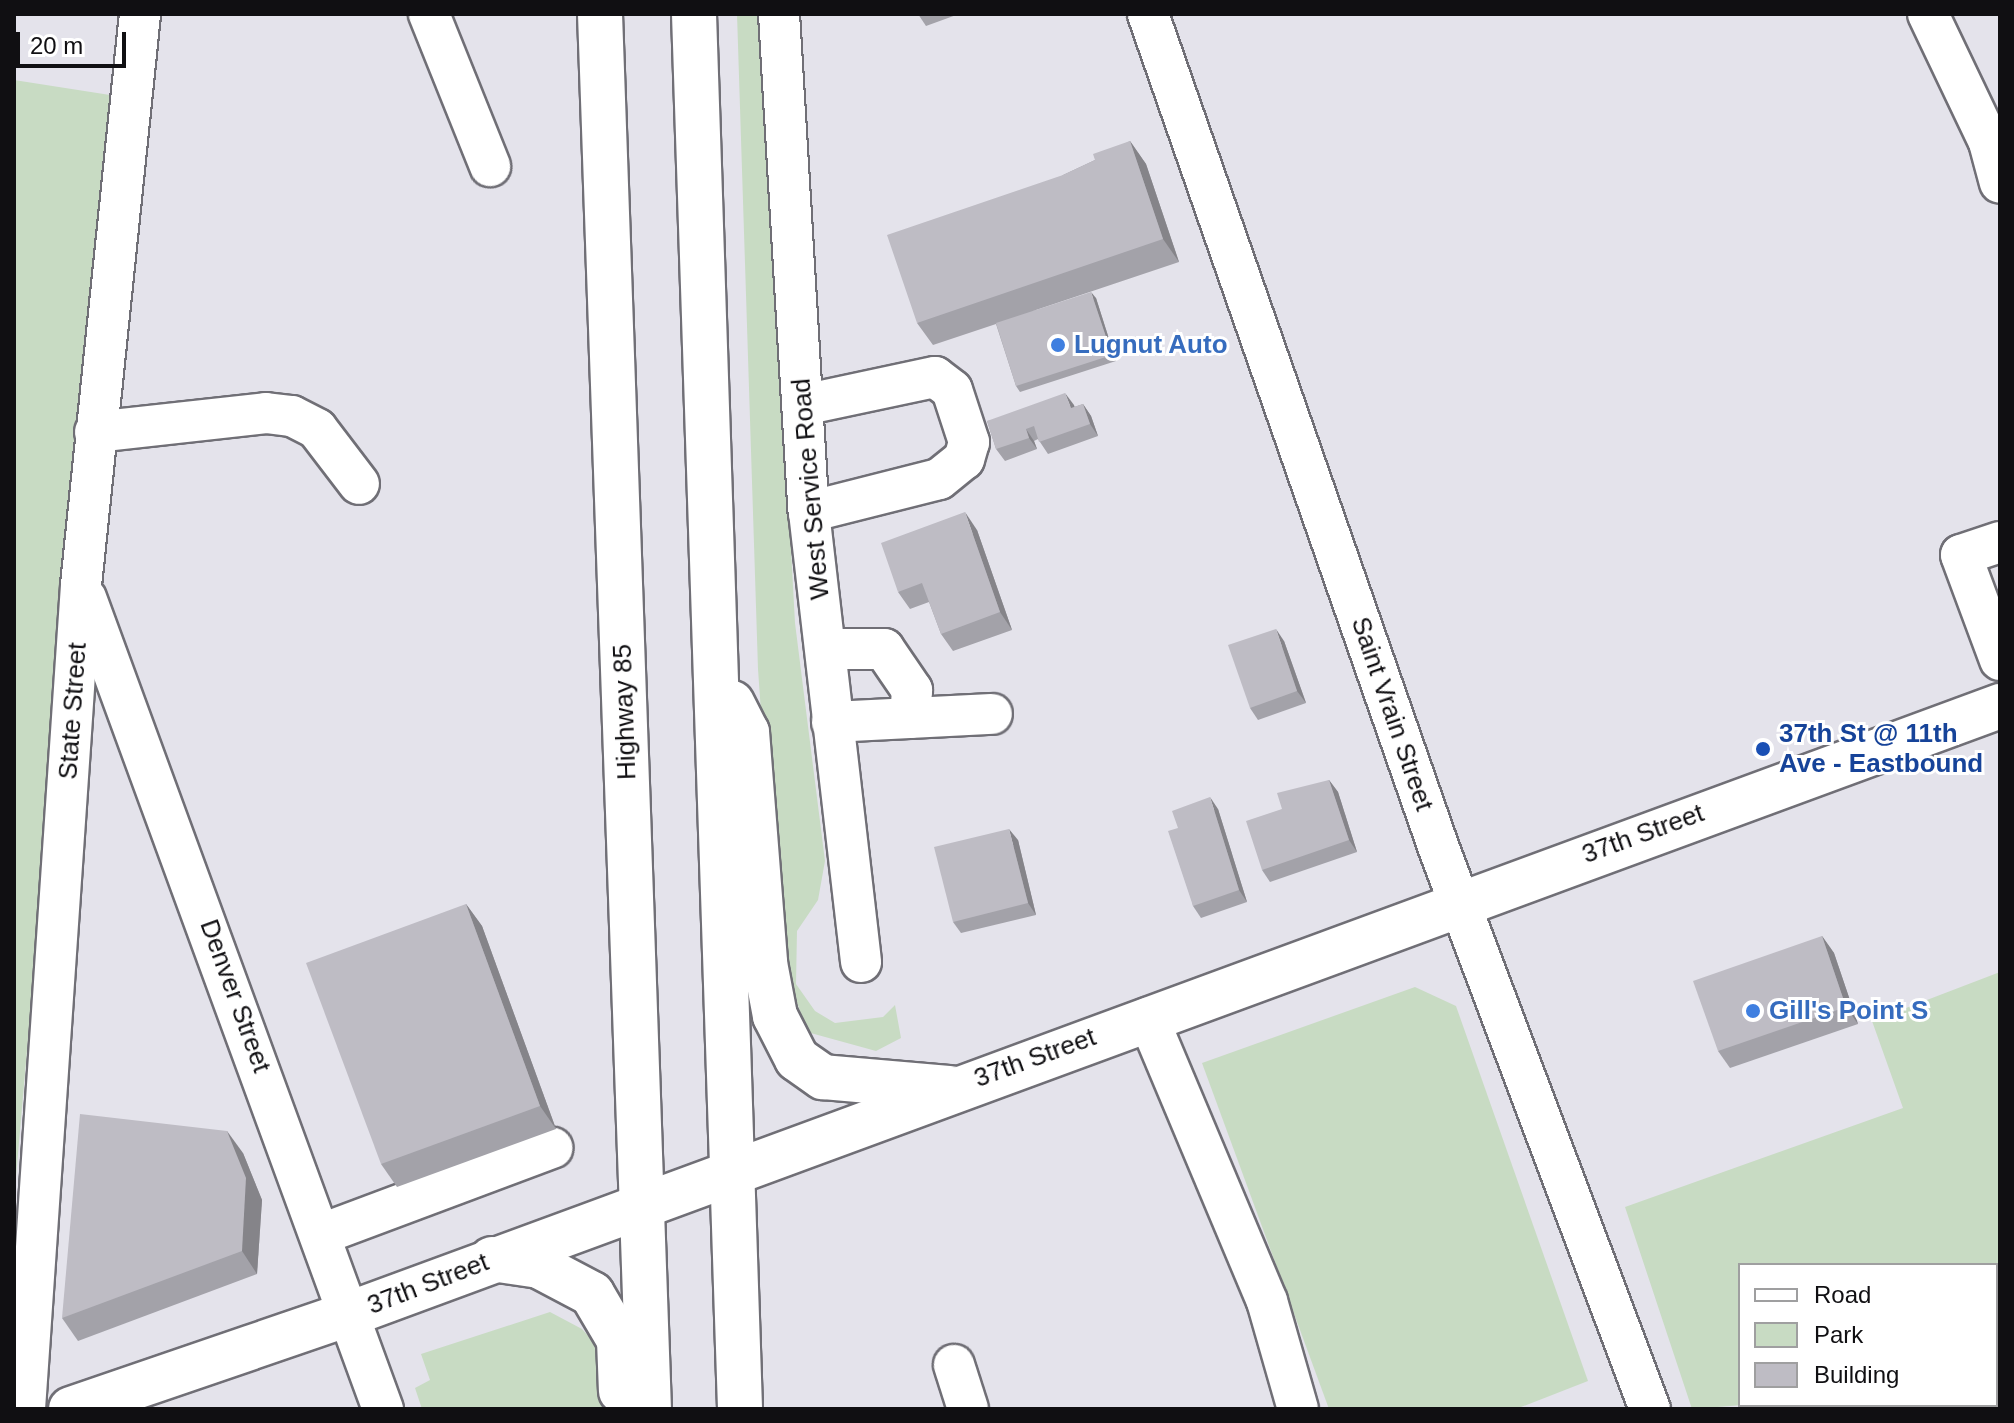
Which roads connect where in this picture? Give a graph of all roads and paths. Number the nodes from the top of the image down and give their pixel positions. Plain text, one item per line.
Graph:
1 (140, 14) edge
2 (429, 14) edge
3 (600, 14) edge
4 (694, 14) edge
5 (779, 14) edge
6 (1148, 14) edge
7 (1928, 14) edge
8 (1994, 140) edge
9 (490, 166) dead end
10 (2000, 183) edge
11 (803, 405) junction
12 (95, 432) junction
13 (359, 484) dead end
14 (809, 512) junction
15 (2000, 542) edge
16 (81, 585) junction
17 (826, 649) junction
18 (2000, 660) edge
19 (715, 671) junction
20 (2000, 706) edge
21 (992, 714) dead end
22 (910, 718) junction
23 (832, 722) junction
24 (1462, 898) junction
25 (861, 962) dead end
26 (1148, 1018) junction
27 (950, 1088) junction
28 (552, 1148) dead end
29 (731, 1168) junction
30 (642, 1202) junction
31 (322, 1234) junction
32 (492, 1259) junction
33 (352, 1313) junction
34 (954, 1365) dead end
35 (25, 1409) edge
36 (71, 1409) edge
37 (383, 1409) edge
38 (622, 1409) edge
39 (649, 1409) edge
40 (740, 1409) edge
41 (968, 1409) edge
42 (1298, 1409) edge
43 (1650, 1409) edge

1 - 12 street, State Street
2 - 9 street
3 - 30 main road, Highway 85
4 - 19 main road
5 - 11 street, West Service Road
6 - 24 street, Saint Vrain Street
7 - 8 street
8 - 10 street
11 - 14 street, West Service Road
11 - 14 street
12 - 13 street
12 - 16 street, State Street
14 - 17 street, West Service Road
15 - 18 street
16 - 31 street, Denver Street
16 - 35 street, State Street
17 - 22 street
17 - 23 street, West Service Road
19 - 27 main road
19 - 29 main road
20 - 24 main road, 37th Street
21 - 22 street
22 - 23 street
23 - 25 street, West Service Road
24 - 26 main road, 37th Street
24 - 43 street, Saint Vrain Street
26 - 27 main road, 37th Street
26 - 42 street
27 - 29 main road, 37th Street
28 - 31 street
29 - 30 main road, 37th Street
29 - 40 main road
30 - 32 main road, 37th Street
30 - 39 main road, Highway 85
31 - 33 street, Denver Street
32 - 33 main road, 37th Street
32 - 38 main road
33 - 36 main road, 37th Street
33 - 37 street, Denver Street
34 - 41 street

